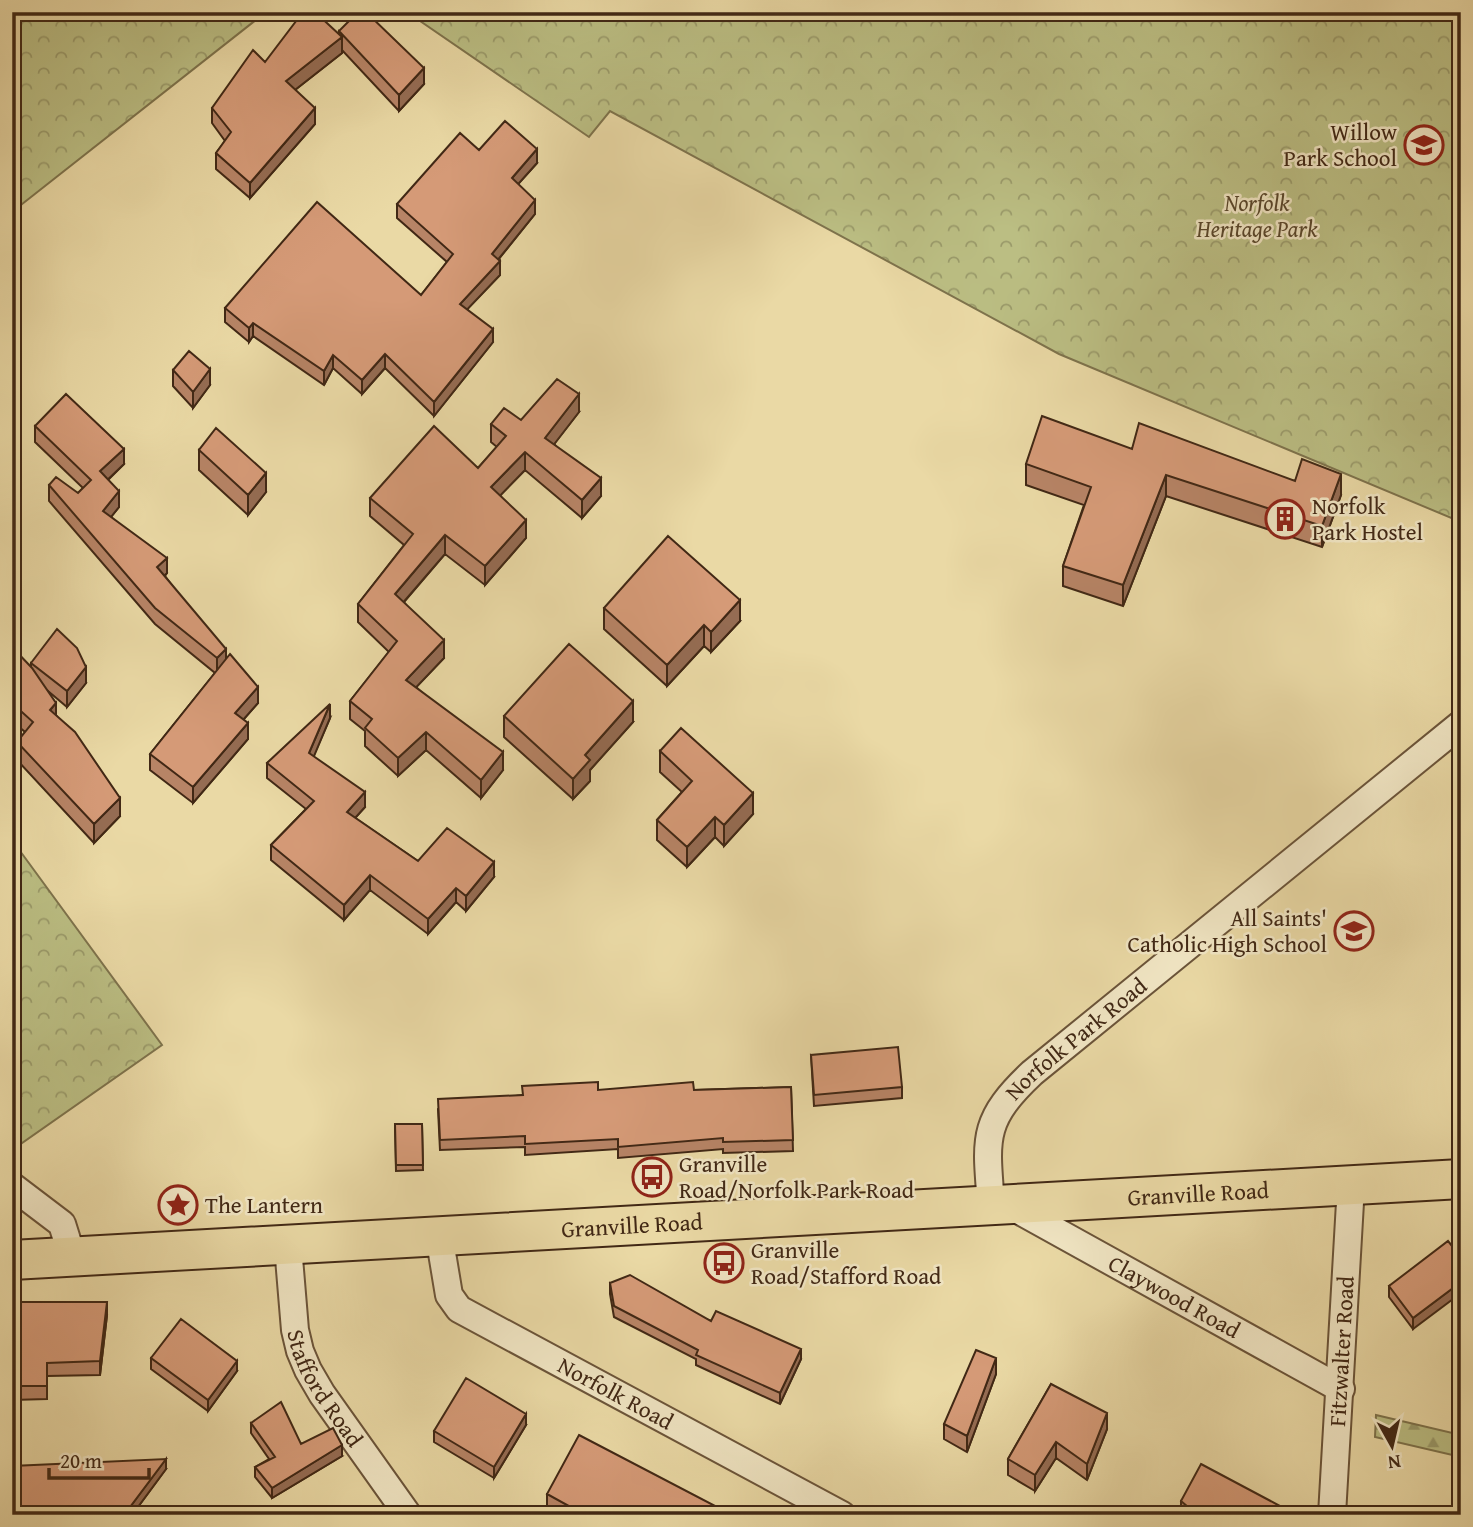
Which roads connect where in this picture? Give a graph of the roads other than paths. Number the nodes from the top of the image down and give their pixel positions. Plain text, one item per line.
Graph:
1 (1461, 724) edge
2 (1461, 1179) edge
3 (1351, 1185) junction
4 (12, 1186) edge
5 (999, 1204) junction
6 (439, 1235) junction
7 (288, 1246) junction
8 (72, 1256) junction
9 (12, 1260) edge
10 (1341, 1389) junction
11 (408, 1515) edge
12 (842, 1515) edge
13 (1332, 1515) edge

1 - 5 street, Norfolk Park Road
2 - 3 main road, Granville Road
3 - 5 main road, Granville Road
3 - 10 street, Fitzwalter Road
4 - 8 street
5 - 6 main road, Granville Road
5 - 10 street, Claywood Road
6 - 7 main road, Granville Road
6 - 12 street, Norfolk Road
7 - 8 main road, Granville Road
7 - 11 street, Stafford Road
8 - 9 main road, Granville Road
10 - 13 street, Fitzwalter Road

